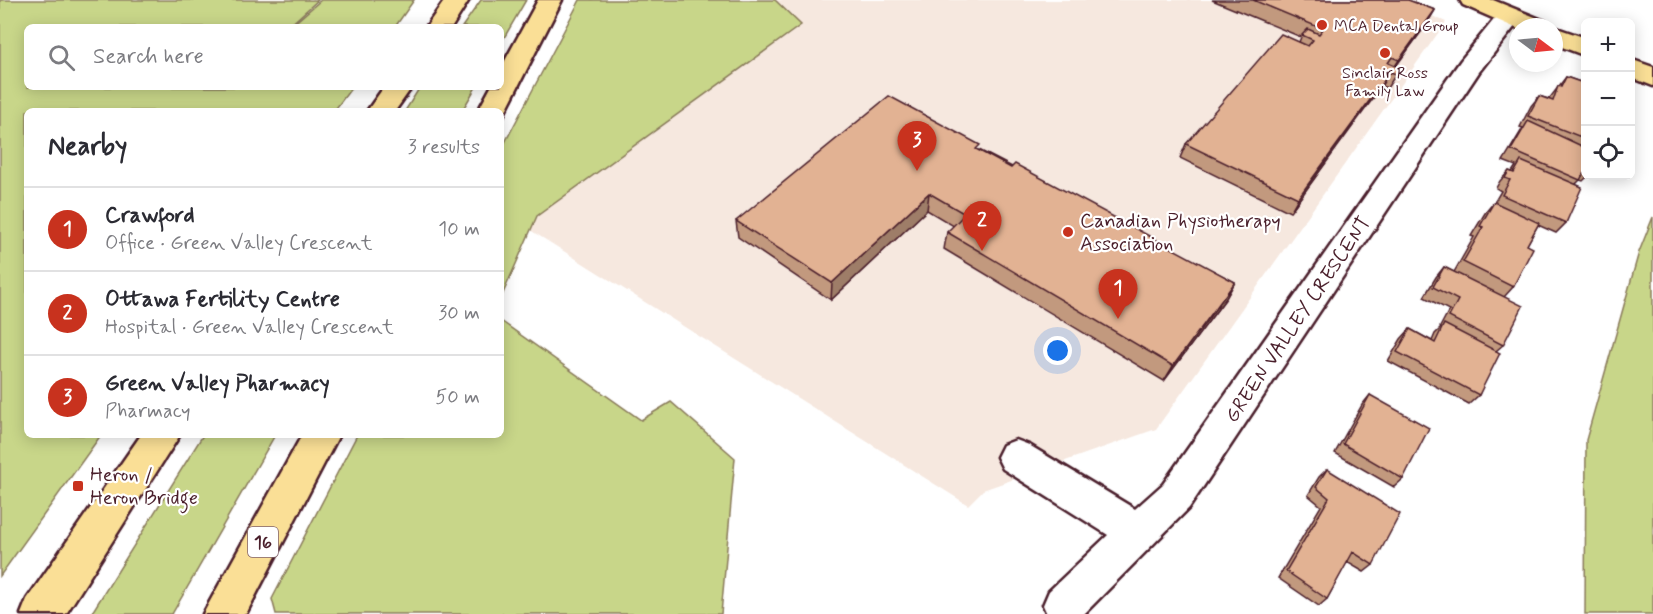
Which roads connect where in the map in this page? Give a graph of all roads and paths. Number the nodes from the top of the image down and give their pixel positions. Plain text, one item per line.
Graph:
1 (457, 0) edge
2 (550, 0) edge
3 (556, 0) edge
4 (1472, 0) edge
5 (1516, 18) edge
6 (441, 24) edge
7 (534, 31) junction
8 (1509, 33) edge
9 (1563, 39) edge
10 (1581, 46) edge
11 (1635, 69) edge
12 (1653, 77) edge
13 (504, 88) edge
14 (396, 90) edge
15 (503, 90) edge
16 (383, 108) edge
17 (494, 108) edge
18 (160, 438) edge
19 (319, 438) edge
20 (1016, 457) dead end
21 (1139, 533) junction
22 (1064, 605) dead end
23 (42, 614) edge
24 (224, 614) edge

1 - 6 main road
2 - 7 main road
3 - 7 main road
4 - 5 main road
7 - 13 main road
8 - 21 street, GREEN VALLEY CRESCENT
9 - 10 main road
11 - 12 main road
14 - 16 main road
15 - 17 main road
18 - 23 main road
19 - 24 main road, 16
20 - 21 street
21 - 22 street, GREEN VALLEY CRESCENT

